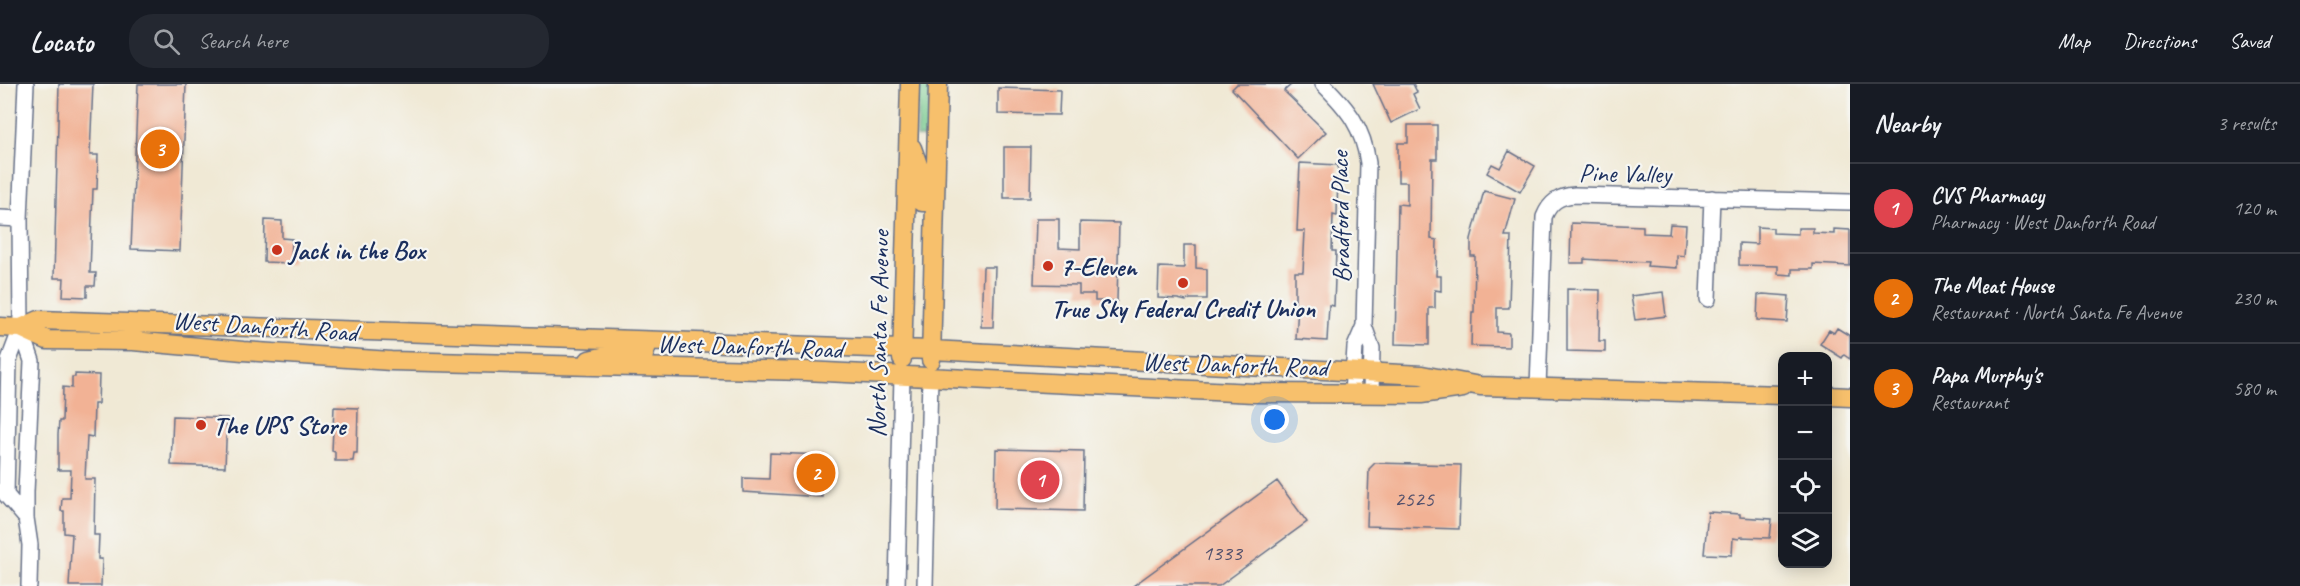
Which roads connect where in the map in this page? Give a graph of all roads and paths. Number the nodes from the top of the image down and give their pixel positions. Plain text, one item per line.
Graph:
1 (26, 84) edge
2 (910, 84) edge
3 (938, 84) edge
4 (1323, 84) edge
5 (909, 138) junction
6 (1712, 198) junction
7 (935, 202) junction
8 (1850, 202) edge
9 (0, 218) edge
10 (20, 219) junction
11 (1708, 299) dead end
12 (0, 327) edge
13 (21, 328) junction
14 (648, 342) junction
15 (903, 349) junction
16 (931, 350) junction
17 (558, 366) junction
18 (1362, 371) junction
19 (902, 376) junction
20 (930, 377) junction
21 (1480, 386) junction
22 (1538, 388) junction
23 (1352, 393) junction
24 (1371, 394) junction
25 (1778, 395) edge
26 (1832, 396) edge
27 (1850, 397) edge
28 (3, 448) edge
29 (27, 518) junction
30 (29, 586) edge
31 (897, 586) edge
32 (925, 586) edge

1 - 10 street
2 - 5 main road, North Santa Fe Avenue
3 - 7 main road, North Santa Fe Avenue
4 - 18 street, Bradford Place
5 - 7 main road
5 - 15 main road, North Santa Fe Avenue
6 - 8 street, Pine Valley
6 - 11 street
6 - 22 street, Pine Valley
7 - 16 main road, North Santa Fe Avenue
9 - 10 street
10 - 13 street
12 - 13 main road, West Danforth Road
13 - 14 main road, West Danforth Road
13 - 17 main road, West Danforth Road
13 - 28 street
13 - 29 street
14 - 15 main road, West Danforth Road
14 - 17 main road
15 - 16 main road, West Danforth Road
15 - 19 main road, North Santa Fe Avenue
16 - 18 main road, West Danforth Road
16 - 20 main road, North Santa Fe Avenue
17 - 19 main road, West Danforth Road
18 - 21 main road, West Danforth Road
18 - 23 street, Bradford Place
18 - 24 street, Bradford Place
19 - 20 main road, West Danforth Road
19 - 31 street, North Santa Fe Avenue
20 - 23 main road, West Danforth Road
20 - 32 street, North Santa Fe Avenue
21 - 22 main road, West Danforth Road
21 - 24 main road, West Danforth Road
22 - 25 main road, West Danforth Road
23 - 24 main road, West Danforth Road
26 - 27 main road
28 - 29 street
29 - 30 street

